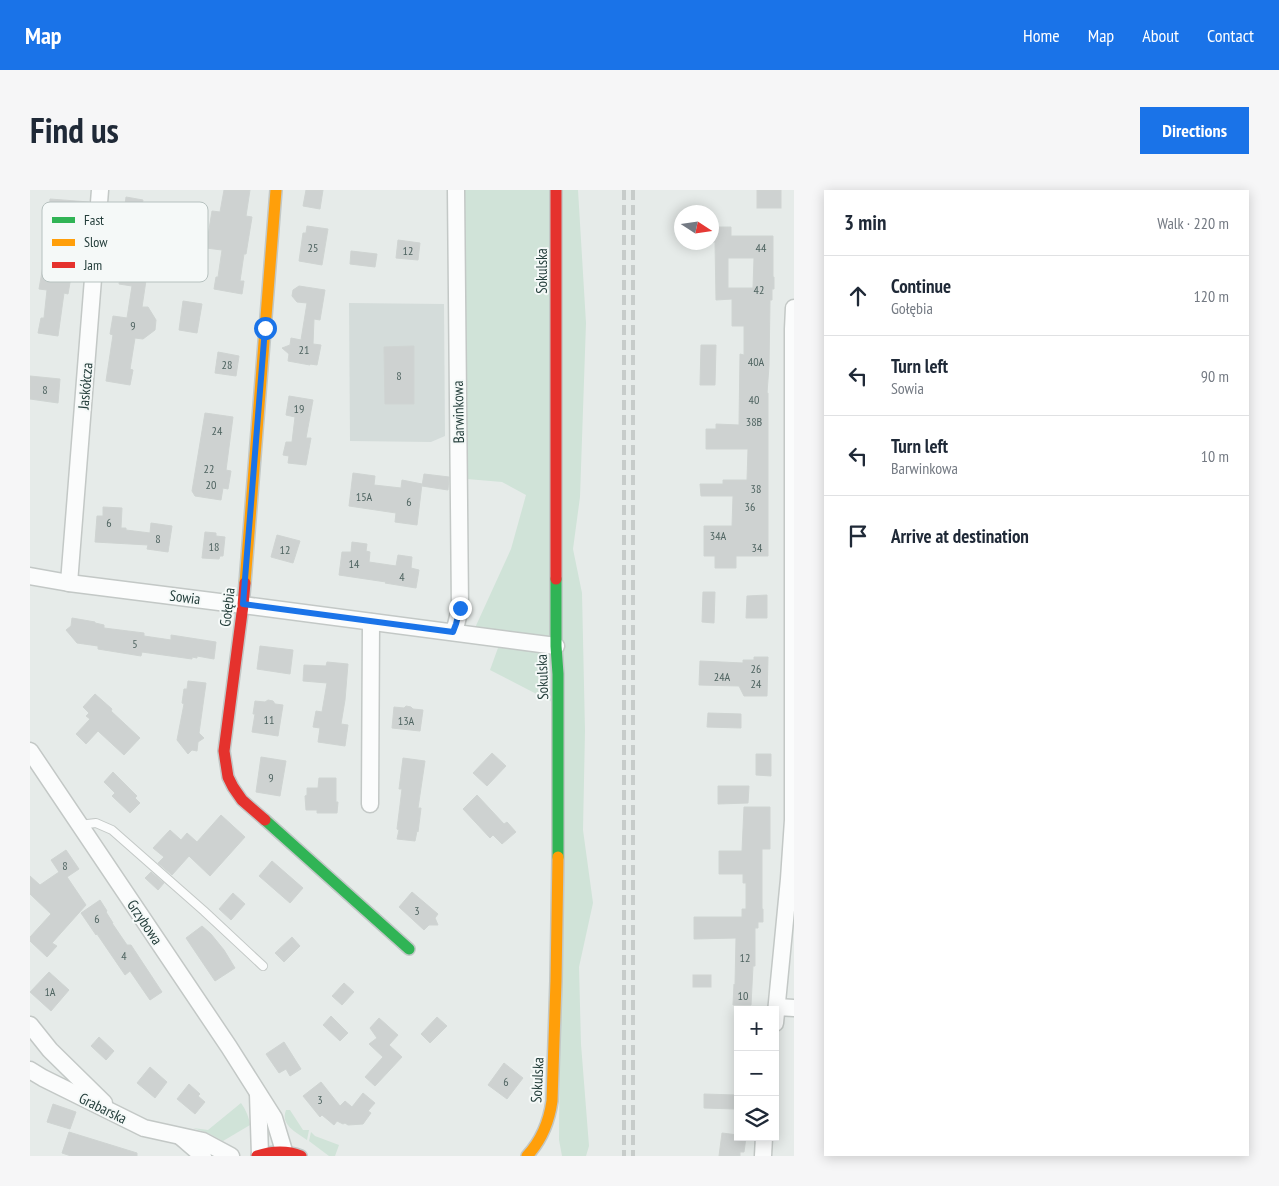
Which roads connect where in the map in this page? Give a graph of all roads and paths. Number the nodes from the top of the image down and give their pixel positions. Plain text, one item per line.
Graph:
1 (276, 190) edge
2 (456, 190) edge
3 (556, 190) edge
4 (93, 282) edge
5 (794, 308) edge
6 (794, 460) edge
7 (30, 576) edge
8 (69, 583) junction
9 (243, 604) junction
10 (370, 622) junction
11 (453, 632) junction
12 (556, 646) junction
13 (794, 690) edge
14 (30, 751) edge
15 (370, 804) dead end
16 (79, 825) junction
17 (793, 856) edge
18 (409, 949) dead end
19 (262, 966) dead end
20 (777, 1006) edge
21 (794, 1008) edge
22 (779, 1014) edge
23 (30, 1025) edge
24 (30, 1070) edge
25 (258, 1094) junction
26 (114, 1114) junction
27 (181, 1137) junction
28 (764, 1141) edge
29 (284, 1151) junction
30 (259, 1155) edge
31 (203, 1156) edge
32 (231, 1156) edge
33 (301, 1156) edge
34 (527, 1156) edge
35 (763, 1156) edge

1 - 9 street, Gołębia
2 - 11 street, Barwinkowa
3 - 12 street, Sokulska
4 - 8 street, Jaskółcza
5 - 6 street
6 - 13 street
7 - 8 street, Sowia
8 - 9 street, Sowia
9 - 10 street, Sowia
9 - 18 street, Gołębia
10 - 11 street, Sowia
10 - 15 street
11 - 12 street, Sowia
12 - 34 street, Sokulska
13 - 17 street
14 - 16 street, Grzybowa
16 - 19 lane
16 - 25 street, Grzybowa
17 - 20 street
21 - 22 street
23 - 26 street
24 - 26 street, Grabarska
25 - 29 street, Grzybowa
25 - 30 street, Grzybowa
26 - 27 street, Grabarska
27 - 31 street, Grabarska
27 - 32 street, Grabarska
28 - 35 street
29 - 30 street
29 - 33 street

